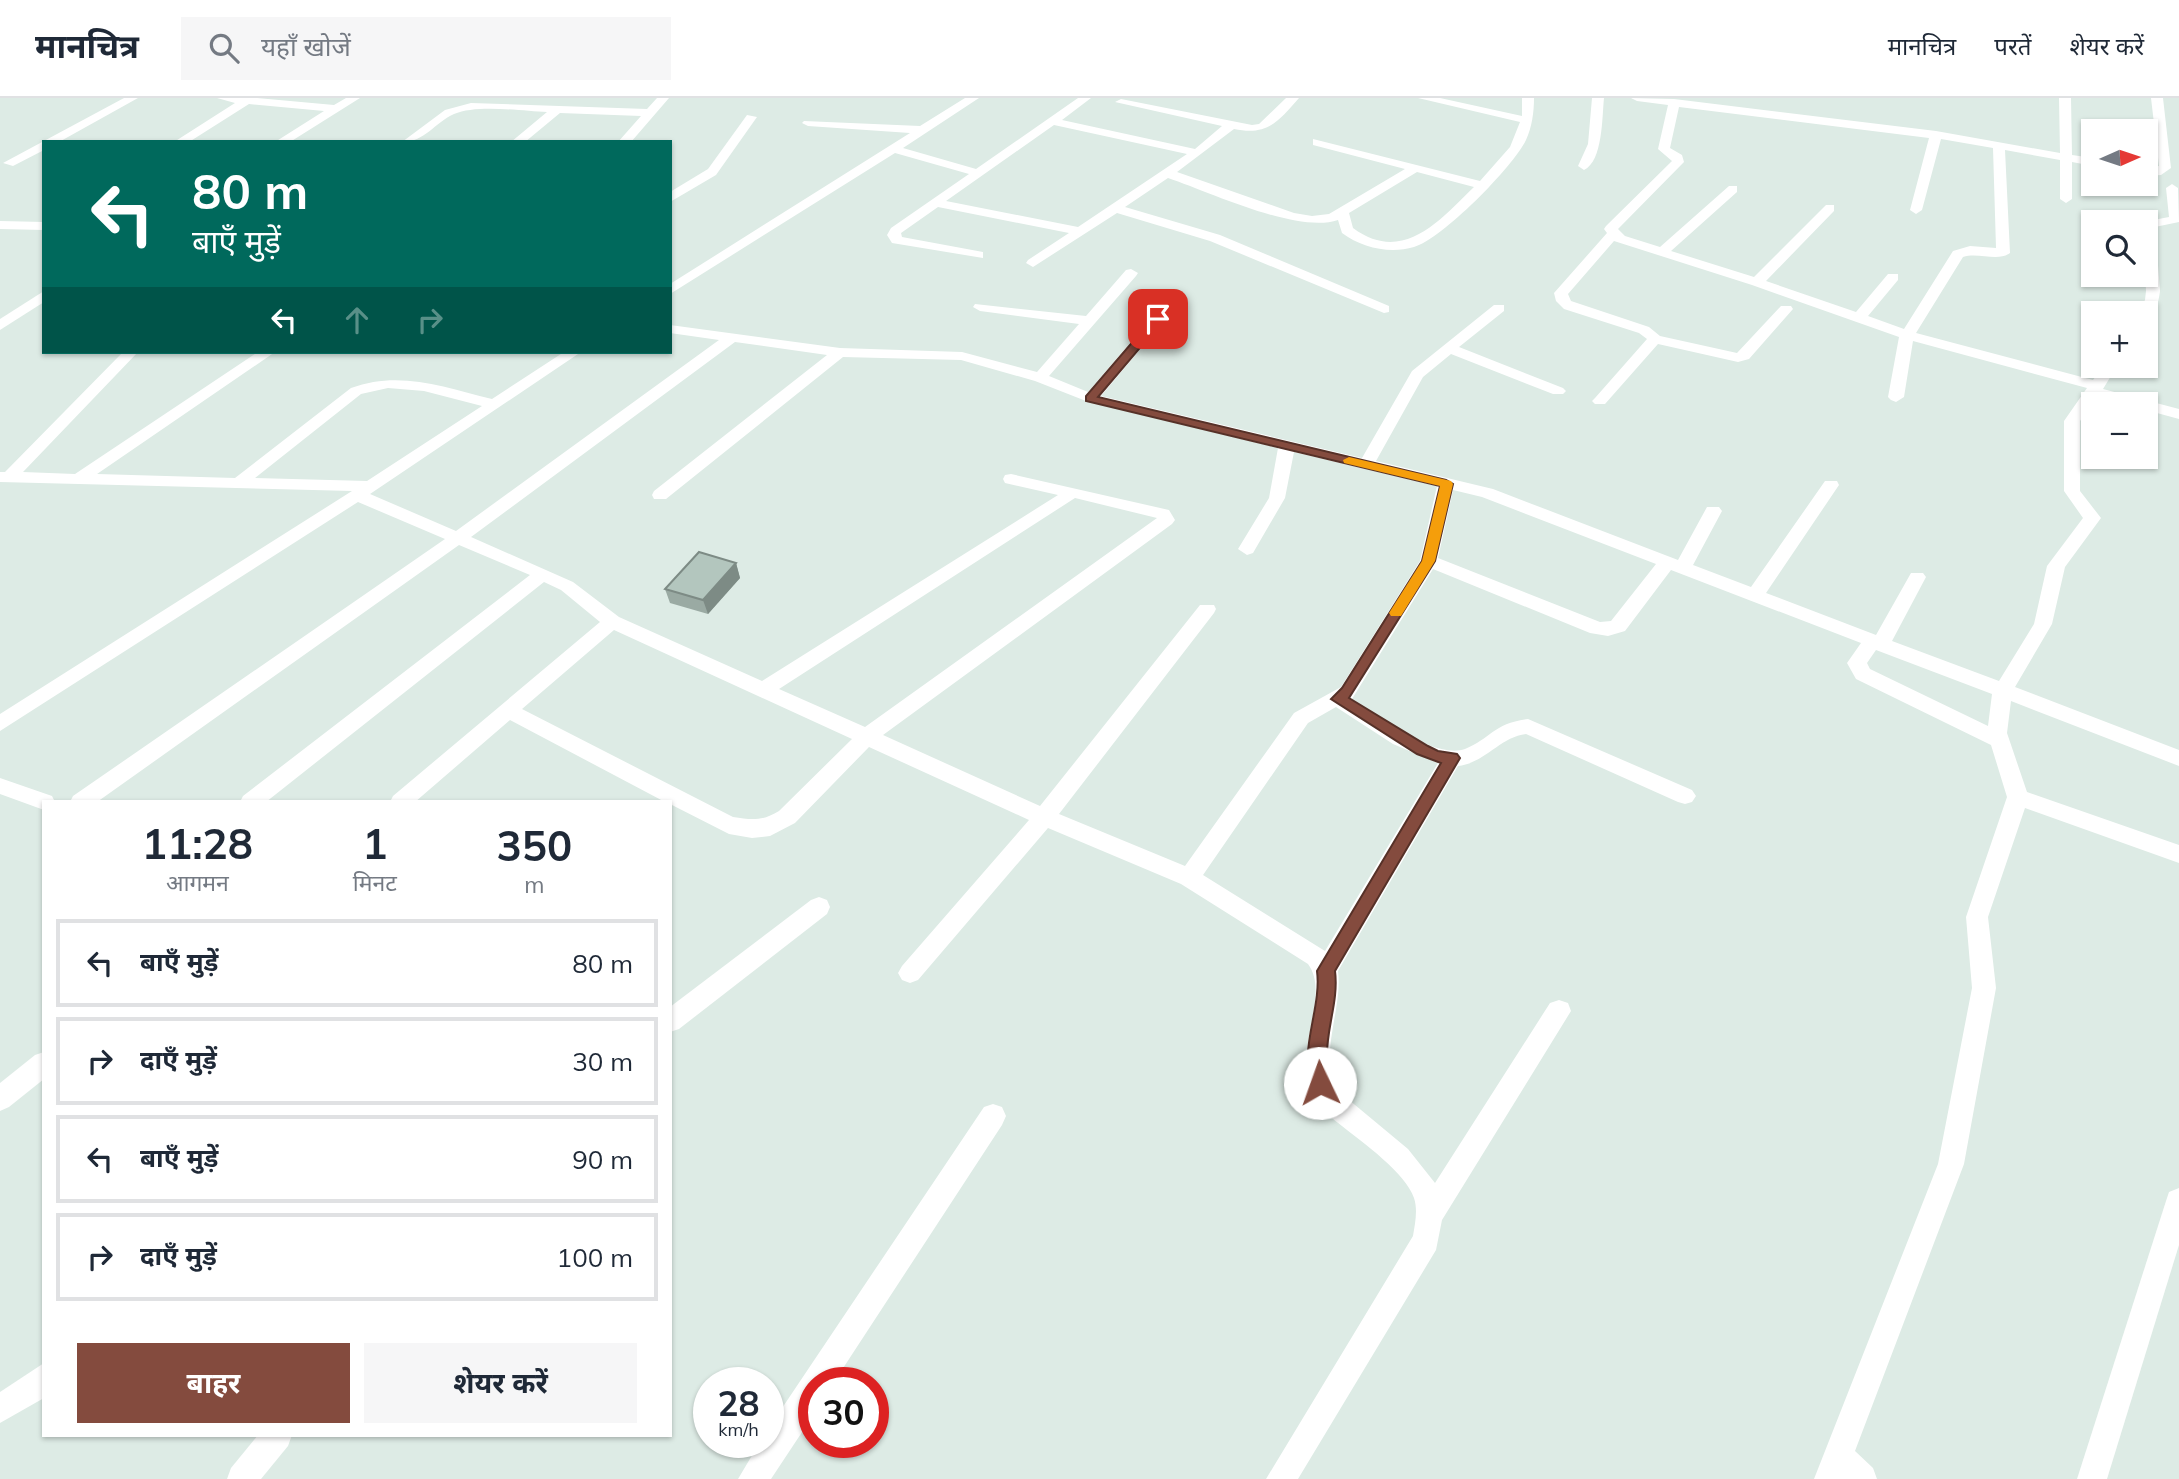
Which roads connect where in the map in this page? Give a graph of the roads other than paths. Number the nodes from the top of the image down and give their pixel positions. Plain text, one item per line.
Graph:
1 (132, 98) edge
2 (223, 98) edge
3 (354, 98) edge
4 (663, 98) edge
5 (974, 98) edge
6 (1085, 98) edge
7 (1423, 98) edge
8 (1528, 98) edge
9 (1598, 98) edge
10 (1637, 98) edge
11 (1771, 98) edge
12 (2065, 98) edge
13 (2157, 98) edge
14 (1289, 99) edge
15 (248, 100) edge
16 (1683, 101) edge
17 (1121, 102) dead end
18 (335, 109) junction
19 (558, 109) junction
20 (649, 113) junction
21 (1774, 115) junction
22 (751, 117) dead end
23 (1526, 120) junction
24 (1053, 121) junction
25 (808, 123) dead end
26 (1230, 126) junction
27 (925, 130) junction
28 (1936, 135) junction
29 (54, 140) edge
30 (183, 140) edge
31 (284, 140) edge
32 (411, 140) edge
33 (519, 140) edge
34 (626, 140) edge
35 (1317, 142) dead end
36 (42, 146) edge
37 (1999, 146) junction
38 (895, 149) junction
39 (1197, 153) junction
40 (2066, 158) junction
41 (2081, 160) edge
42 (9, 163) dead end
43 (1584, 166) dead end
44 (1414, 168) junction
45 (2158, 171) edge
46 (978, 173) junction
47 (1167, 173) junction
48 (2158, 179) edge
49 (1482, 185) junction
50 (1733, 189) dead end
51 (2175, 190) edge
52 (672, 197) edge
53 (2066, 199) dead end
54 (935, 204) junction
55 (1115, 208) junction
56 (1830, 208) dead end
57 (1916, 210) dead end
58 (1343, 214) junction
59 (0, 225) edge
60 (42, 226) edge
61 (1080, 231) junction
62 (1614, 234) junction
63 (1662, 252) junction
64 (978, 255) dead end
65 (1033, 263) dead end
66 (1131, 273) dead end
67 (1893, 276) dead end
68 (1757, 282) junction
69 (672, 289) edge
70 (1175, 299) dead end
71 (40, 301) edge
72 (2151, 301) edge
73 (980, 307) dead end
74 (1499, 308) dead end
75 (1384, 309) dead end
76 (1786, 309) dead end
77 (1860, 317) junction
78 (1090, 321) junction
79 (0, 326) edge
80 (672, 328) edge
81 (1907, 335) junction
82 (730, 339) junction
83 (1656, 339) junction
84 (1448, 348) junction
85 (840, 352) junction
86 (129, 354) edge
87 (265, 354) edge
88 (571, 354) edge
89 (1040, 378) junction
90 (2102, 378) edge
91 (2095, 389) junction
92 (1558, 391) dead end
93 (2104, 392) edge
94 (1896, 397) dead end
95 (1090, 398) junction
96 (1600, 401) dead end
97 (493, 404) junction
98 (2158, 409) edge
99 (2179, 414) edge
100 (1287, 445) junction
101 (1366, 464) junction
102 (4, 477) edge
103 (80, 478) junction
104 (1011, 479) dead end
105 (240, 482) junction
106 (1446, 484) junction
107 (1831, 485) dead end
108 (364, 490) junction
109 (1072, 493) junction
110 (660, 495) dead end
111 (1713, 511) dead end
112 (459, 537) junction
113 (1247, 549) dead end
114 (1429, 561) junction
115 (1674, 566) junction
116 (543, 574) junction
117 (1917, 577) dead end
118 (1754, 597) junction
119 (1208, 609) dead end
120 (612, 622) junction
121 (1876, 644) junction
122 (763, 690) junction
123 (2002, 692) junction
124 (1338, 699) junction
125 (507, 710) junction
126 (0, 724) edge
127 (866, 737) junction
128 (1998, 740) junction
129 (1452, 758) junction
130 (2179, 758) edge
131 (0, 786) edge
132 (1685, 796) dead end
133 (2018, 797) junction
134 (83, 800) edge
135 (253, 800) edge
136 (402, 800) edge
137 (42, 801) edge
138 (1044, 817) junction
139 (2179, 854) edge
140 (1189, 878) junction
141 (819, 906) dead end
142 (1326, 971) junction
143 (910, 973) dead end
144 (1559, 1011) dead end
145 (672, 1019) edge
146 (42, 1065) edge
147 (0, 1099) edge
148 (993, 1116) dead end
149 (2179, 1201) edge
150 (1430, 1214) junction
151 (827, 1367) edge
152 (42, 1380) edge
153 (0, 1408) edge
154 (798, 1411) edge
155 (275, 1437) edge
156 (1834, 1468) edge
157 (242, 1479) edge
158 (753, 1479) edge
159 (1281, 1479) edge
160 (1862, 1479) edge
161 (2092, 1479) edge

1 - 29 street
2 - 15 street
3 - 18 street
4 - 20 street
5 - 27 street
6 - 24 street
7 - 23 street
8 - 23 street
9 - 43 street
10 - 16 street
11 - 21 street
12 - 40 street
13 - 45 street
14 - 26 street
15 - 18 street
15 - 30 street
16 - 21 street
16 - 62 street
17 - 26 street
18 - 31 street
19 - 20 street
19 - 32 street
19 - 33 street
20 - 34 street
21 - 28 street
22 - 52 street
23 - 49 street
24 - 39 street
24 - 46 street
25 - 27 street
26 - 39 street
27 - 38 street
28 - 37 street
28 - 57 street
35 - 44 street
36 - 42 street
37 - 40 street
37 - 81 street
38 - 46 street
38 - 69 street
39 - 47 street
40 - 41 street
40 - 53 street
44 - 49 street
44 - 58 street
46 - 54 street
47 - 55 street
47 - 58 street
48 - 51 street
49 - 58 street
50 - 63 street
51 - 72 street
54 - 61 street
54 - 64 street
55 - 61 street
55 - 75 street
56 - 68 street
59 - 60 street
61 - 65 street
62 - 63 street
62 - 83 street
63 - 68 street
66 - 78 street
67 - 77 street
68 - 77 street
70 - 95 street
71 - 79 street
73 - 78 street
74 - 84 street
76 - 83 street
77 - 81 street
78 - 89 street
80 - 82 street
81 - 91 street
81 - 94 street
82 - 85 street
82 - 112 street
83 - 96 street
84 - 92 street
84 - 101 street
85 - 89 street
85 - 110 street
86 - 102 street
87 - 103 street
88 - 97 street
89 - 95 street
90 - 91 street
91 - 93 street
91 - 123 street
95 - 100 street
97 - 105 street
97 - 108 street
98 - 99 street
100 - 101 street
100 - 113 street
101 - 106 street
102 - 103 street
103 - 105 street
104 - 109 street
105 - 108 street
106 - 114 street
106 - 115 street
107 - 118 street
108 - 112 street
108 - 126 street
109 - 122 street
109 - 127 street
111 - 115 street
112 - 116 street
112 - 134 street
114 - 115 street
114 - 124 street
115 - 118 street
116 - 120 street
116 - 135 street
117 - 121 street
118 - 121 street
119 - 138 street
120 - 122 street
120 - 125 street
121 - 123 street
121 - 128 street
122 - 127 street
123 - 128 street
123 - 130 street
124 - 129 street
124 - 140 street
125 - 127 street
125 - 136 street
127 - 138 street
128 - 133 street
129 - 132 street
129 - 142 street
131 - 137 street
133 - 139 street
133 - 156 street
138 - 140 street
138 - 143 street
140 - 142 street
141 - 145 street
142 - 150 street
144 - 150 street
146 - 147 street
148 - 151 street
149 - 161 street
150 - 159 street
152 - 153 street
154 - 158 street
155 - 157 street
156 - 160 street

